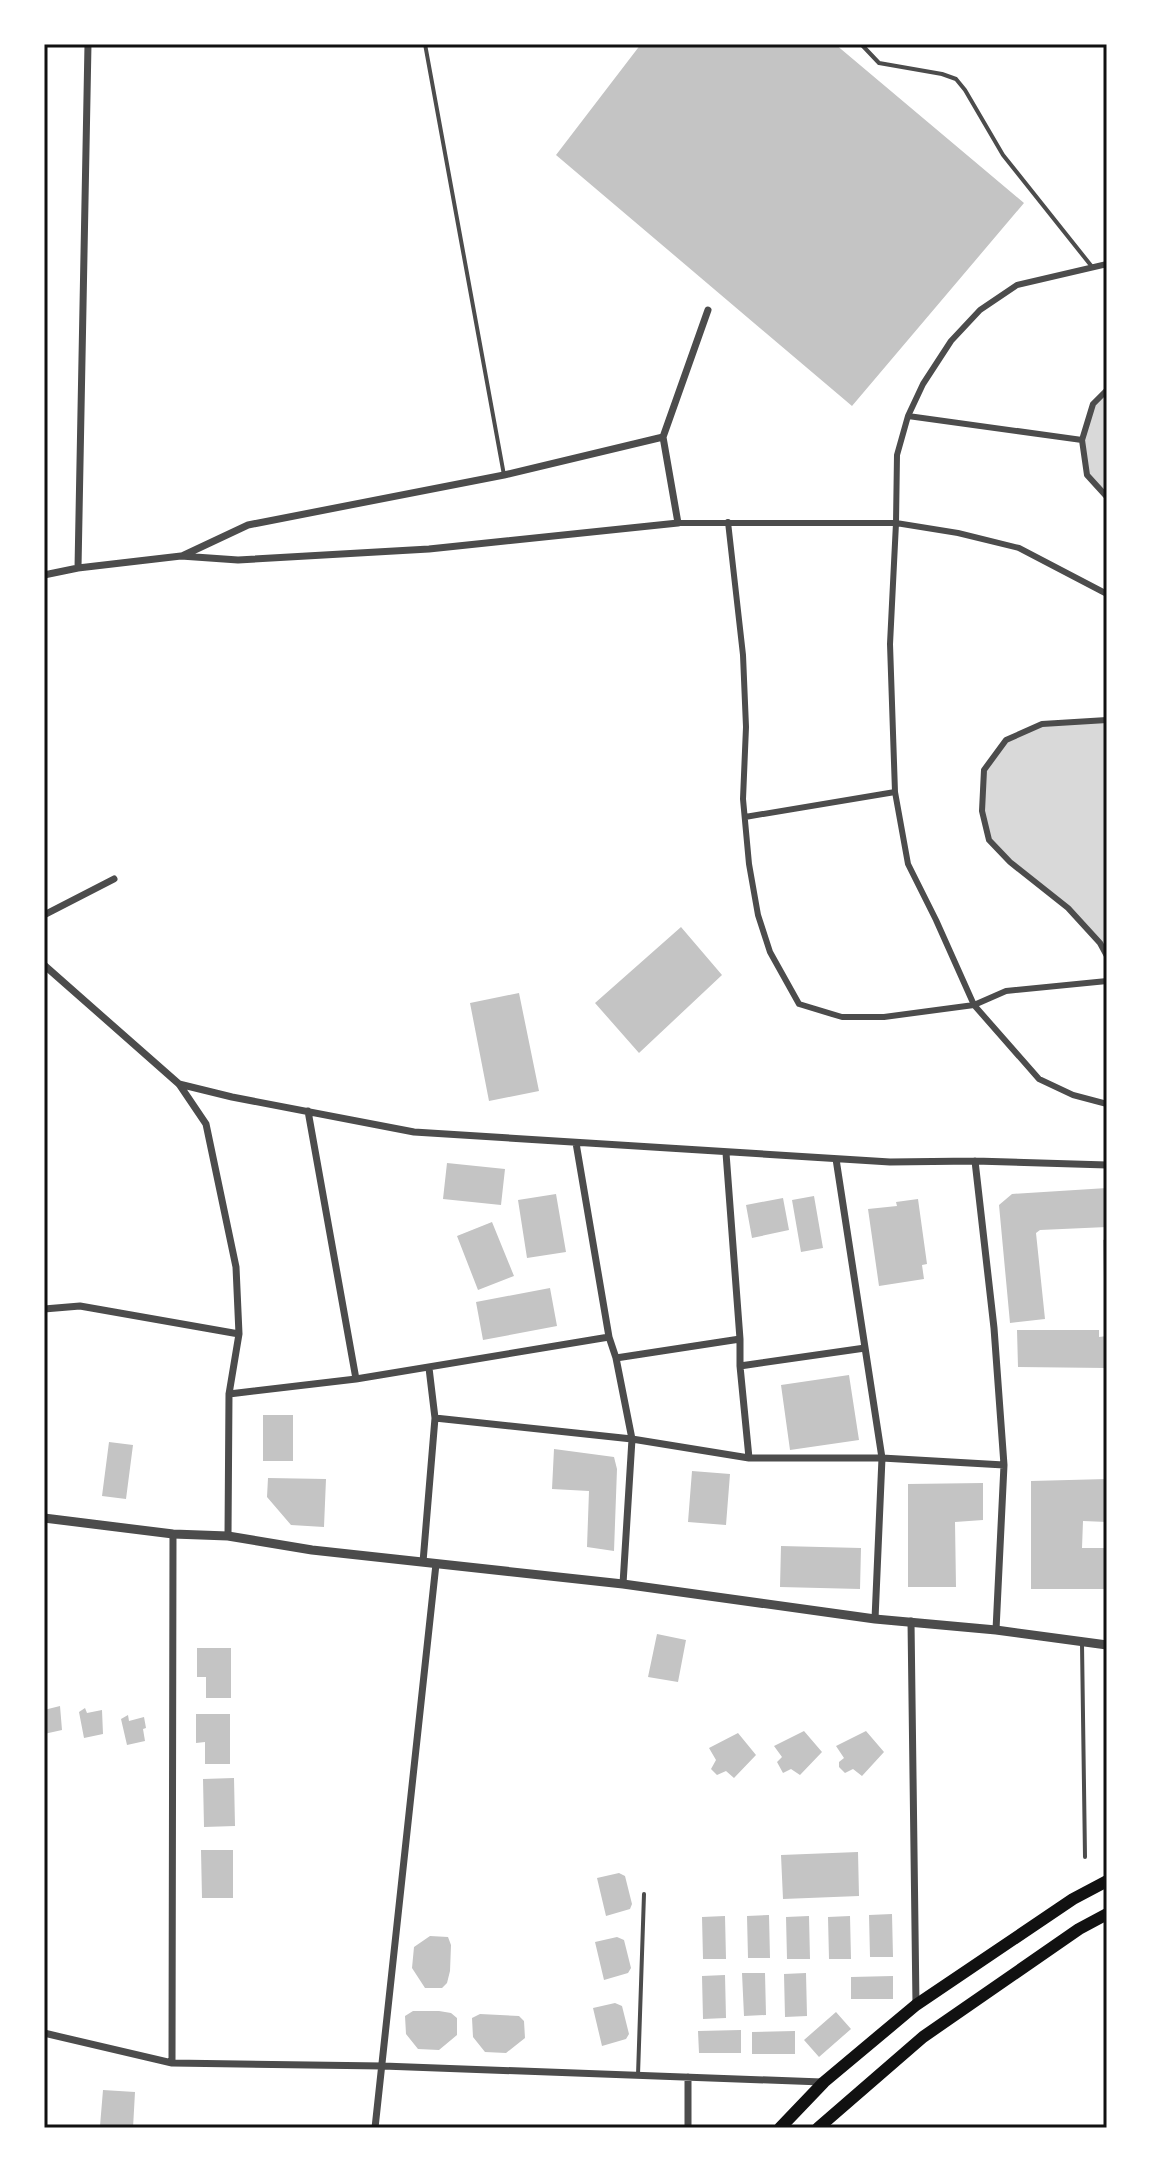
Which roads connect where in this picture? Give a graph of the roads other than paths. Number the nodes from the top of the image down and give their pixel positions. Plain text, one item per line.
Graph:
1 (88, 44) edge
2 (425, 44) edge
3 (861, 44) edge
4 (1107, 264) edge
5 (1093, 268) junction
6 (708, 310) dead end
7 (1107, 390) edge
8 (908, 416) junction
9 (663, 437) junction
10 (1082, 440) junction
11 (504, 475) junction
12 (1107, 497) edge
13 (728, 522) junction
14 (678, 523) junction
15 (896, 523) junction
16 (181, 556) junction
17 (78, 568) junction
18 (44, 575) edge
19 (1107, 594) edge
20 (1107, 720) edge
21 (895, 792) junction
22 (745, 817) junction
23 (114, 879) dead end
24 (44, 915) edge
25 (1107, 956) edge
26 (44, 965) edge
27 (1107, 981) edge
28 (974, 1005) junction
29 (179, 1084) junction
30 (1107, 1104) edge
31 (308, 1111) junction
32 (576, 1143) junction
33 (726, 1153) junction
34 (836, 1159) junction
35 (975, 1161) junction
36 (1107, 1165) edge
37 (44, 1309) edge
38 (239, 1334) junction
39 (609, 1337) junction
40 (740, 1339) junction
41 (865, 1348) junction
42 (616, 1358) junction
43 (740, 1366) junction
44 (429, 1368) junction
45 (356, 1379) junction
46 (229, 1394) junction
47 (435, 1418) junction
48 (632, 1439) junction
49 (749, 1458) junction
50 (882, 1458) junction
51 (1004, 1465) junction
52 (44, 1518) edge
53 (173, 1534) junction
54 (228, 1536) junction
55 (423, 1562) junction
56 (436, 1564) junction
57 (623, 1584) junction
58 (875, 1619) junction
59 (911, 1621) junction
60 (996, 1630) junction
61 (1082, 1642) junction
62 (1107, 1645) edge
63 (1085, 1857) dead end
64 (1107, 1881) edge
65 (644, 1894) dead end
66 (1107, 1914) edge
67 (916, 2005) junction
68 (44, 2033) edge
69 (172, 2063) junction
70 (383, 2066) junction
71 (638, 2076) junction
72 (688, 2077) junction
73 (824, 2082) junction
74 (375, 2128) edge
75 (688, 2128) edge
76 (780, 2128) edge
77 (818, 2128) edge

1 - 17 street
2 - 11 lane
3 - 5 lane
4 - 5 street
5 - 8 street
6 - 9 street
7 - 10 street
8 - 10 street
8 - 15 street
9 - 11 street
9 - 14 street
10 - 12 street
11 - 16 street
13 - 14 street
13 - 15 street
13 - 22 street
14 - 16 street
15 - 19 street
15 - 21 street
16 - 17 street
17 - 18 street
20 - 25 street
21 - 22 street
21 - 28 street
22 - 28 street
23 - 24 street
26 - 29 street
27 - 28 street
28 - 30 street
29 - 31 street
29 - 38 street
31 - 32 street
31 - 45 street
32 - 33 street
32 - 39 street
33 - 34 street
33 - 40 street
34 - 35 street
34 - 41 street
35 - 36 street
35 - 51 street
37 - 38 street
38 - 46 street
39 - 42 street
39 - 44 street
40 - 42 street
40 - 43 street
41 - 43 street
41 - 50 street
42 - 48 street
43 - 49 street
44 - 45 street
44 - 47 street
45 - 46 street
46 - 54 street
47 - 48 street
47 - 55 street
48 - 49 street
48 - 57 street
49 - 50 street
50 - 51 street
50 - 58 street
51 - 60 street
52 - 53 street
53 - 54 street
53 - 69 street
54 - 55 street
55 - 56 street
56 - 57 street
56 - 70 street
57 - 58 street
58 - 59 street
59 - 60 street
59 - 67 street
60 - 61 street
61 - 62 street
61 - 63 lane
64 - 67 main road
65 - 71 lane
66 - 77 main road
67 - 73 main road
68 - 69 street
69 - 70 street
70 - 71 street
70 - 74 street
71 - 72 street
72 - 73 street
72 - 75 street
73 - 76 main road

